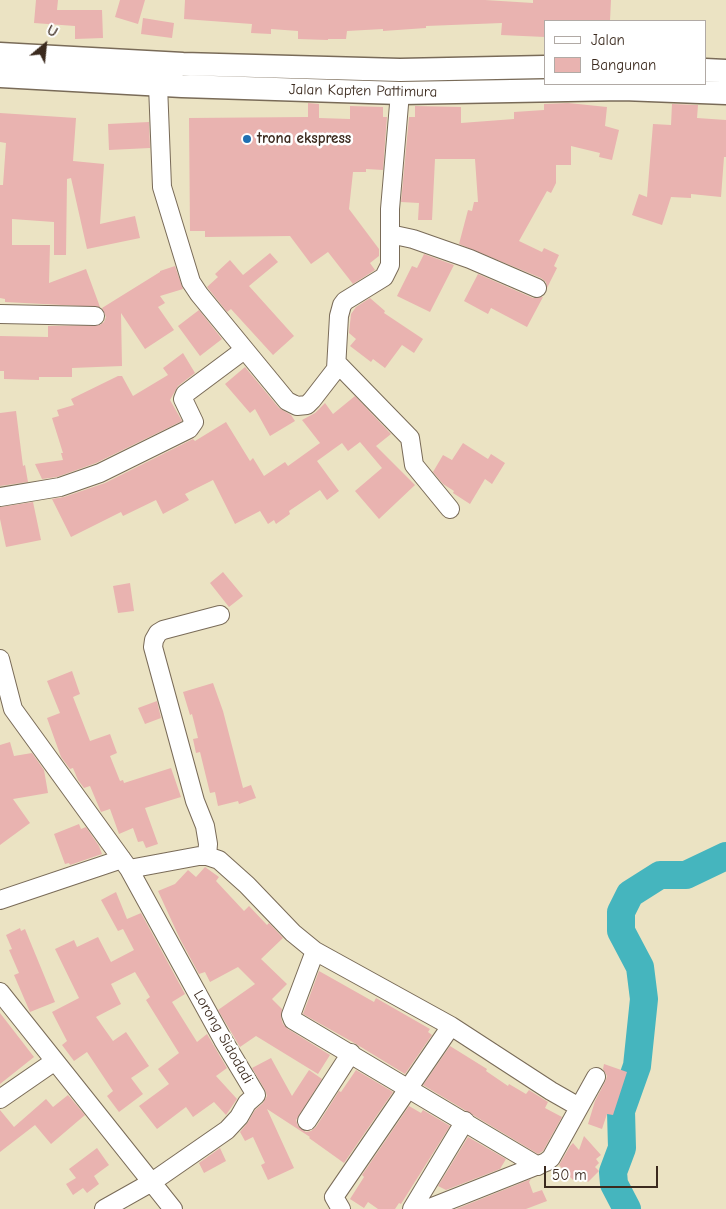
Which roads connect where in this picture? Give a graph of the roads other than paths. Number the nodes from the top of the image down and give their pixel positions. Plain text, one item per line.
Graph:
1 (0, 54) edge
2 (544, 67) edge
3 (706, 70) edge
4 (726, 71) edge
5 (0, 76) edge
6 (158, 85) junction
7 (646, 87) edge
8 (400, 93) junction
9 (726, 93) edge
10 (390, 234) junction
11 (537, 288) dead end
12 (0, 314) edge
13 (95, 316) dead end
14 (244, 350) junction
15 (337, 363) junction
16 (0, 497) edge
17 (450, 509) dead end
18 (220, 615) dead end
19 (0, 660) edge
20 (207, 856) junction
21 (126, 864) junction
22 (0, 900) edge
23 (315, 951) junction
24 (0, 992) edge
25 (452, 1026) junction
26 (351, 1053) junction
27 (55, 1061) junction
28 (596, 1077) dead end
29 (409, 1088) junction
30 (0, 1099) edge
31 (579, 1107) junction
32 (308, 1121) dead end
33 (465, 1121) junction
34 (538, 1166) junction
35 (152, 1182) junction
36 (104, 1209) edge
37 (173, 1209) edge
38 (341, 1209) edge
39 (412, 1209) edge
40 (427, 1209) edge

1 - 2 main road, Jalan Kapten Pattimura
3 - 4 main road
5 - 6 main road, Jalan Kapten Pattimura
6 - 8 main road, Jalan Kapten Pattimura
6 - 14 street
7 - 8 main road, Jalan Kapten Pattimura
7 - 9 main road, Jalan Kapten Pattimura
8 - 10 street
10 - 11 street
10 - 15 street
12 - 13 street
14 - 15 street
14 - 16 street
15 - 17 street
18 - 20 street
19 - 21 street
20 - 21 street
20 - 23 street
21 - 22 street
21 - 35 street, Lorong Sidodadi
23 - 25 street
23 - 26 street
24 - 27 street
25 - 29 street
25 - 31 street
26 - 29 street
26 - 32 street
27 - 30 street
27 - 35 street
28 - 31 street
29 - 33 street
29 - 38 street
31 - 34 street
33 - 34 street
33 - 39 street
34 - 40 street
35 - 36 street
35 - 37 street

